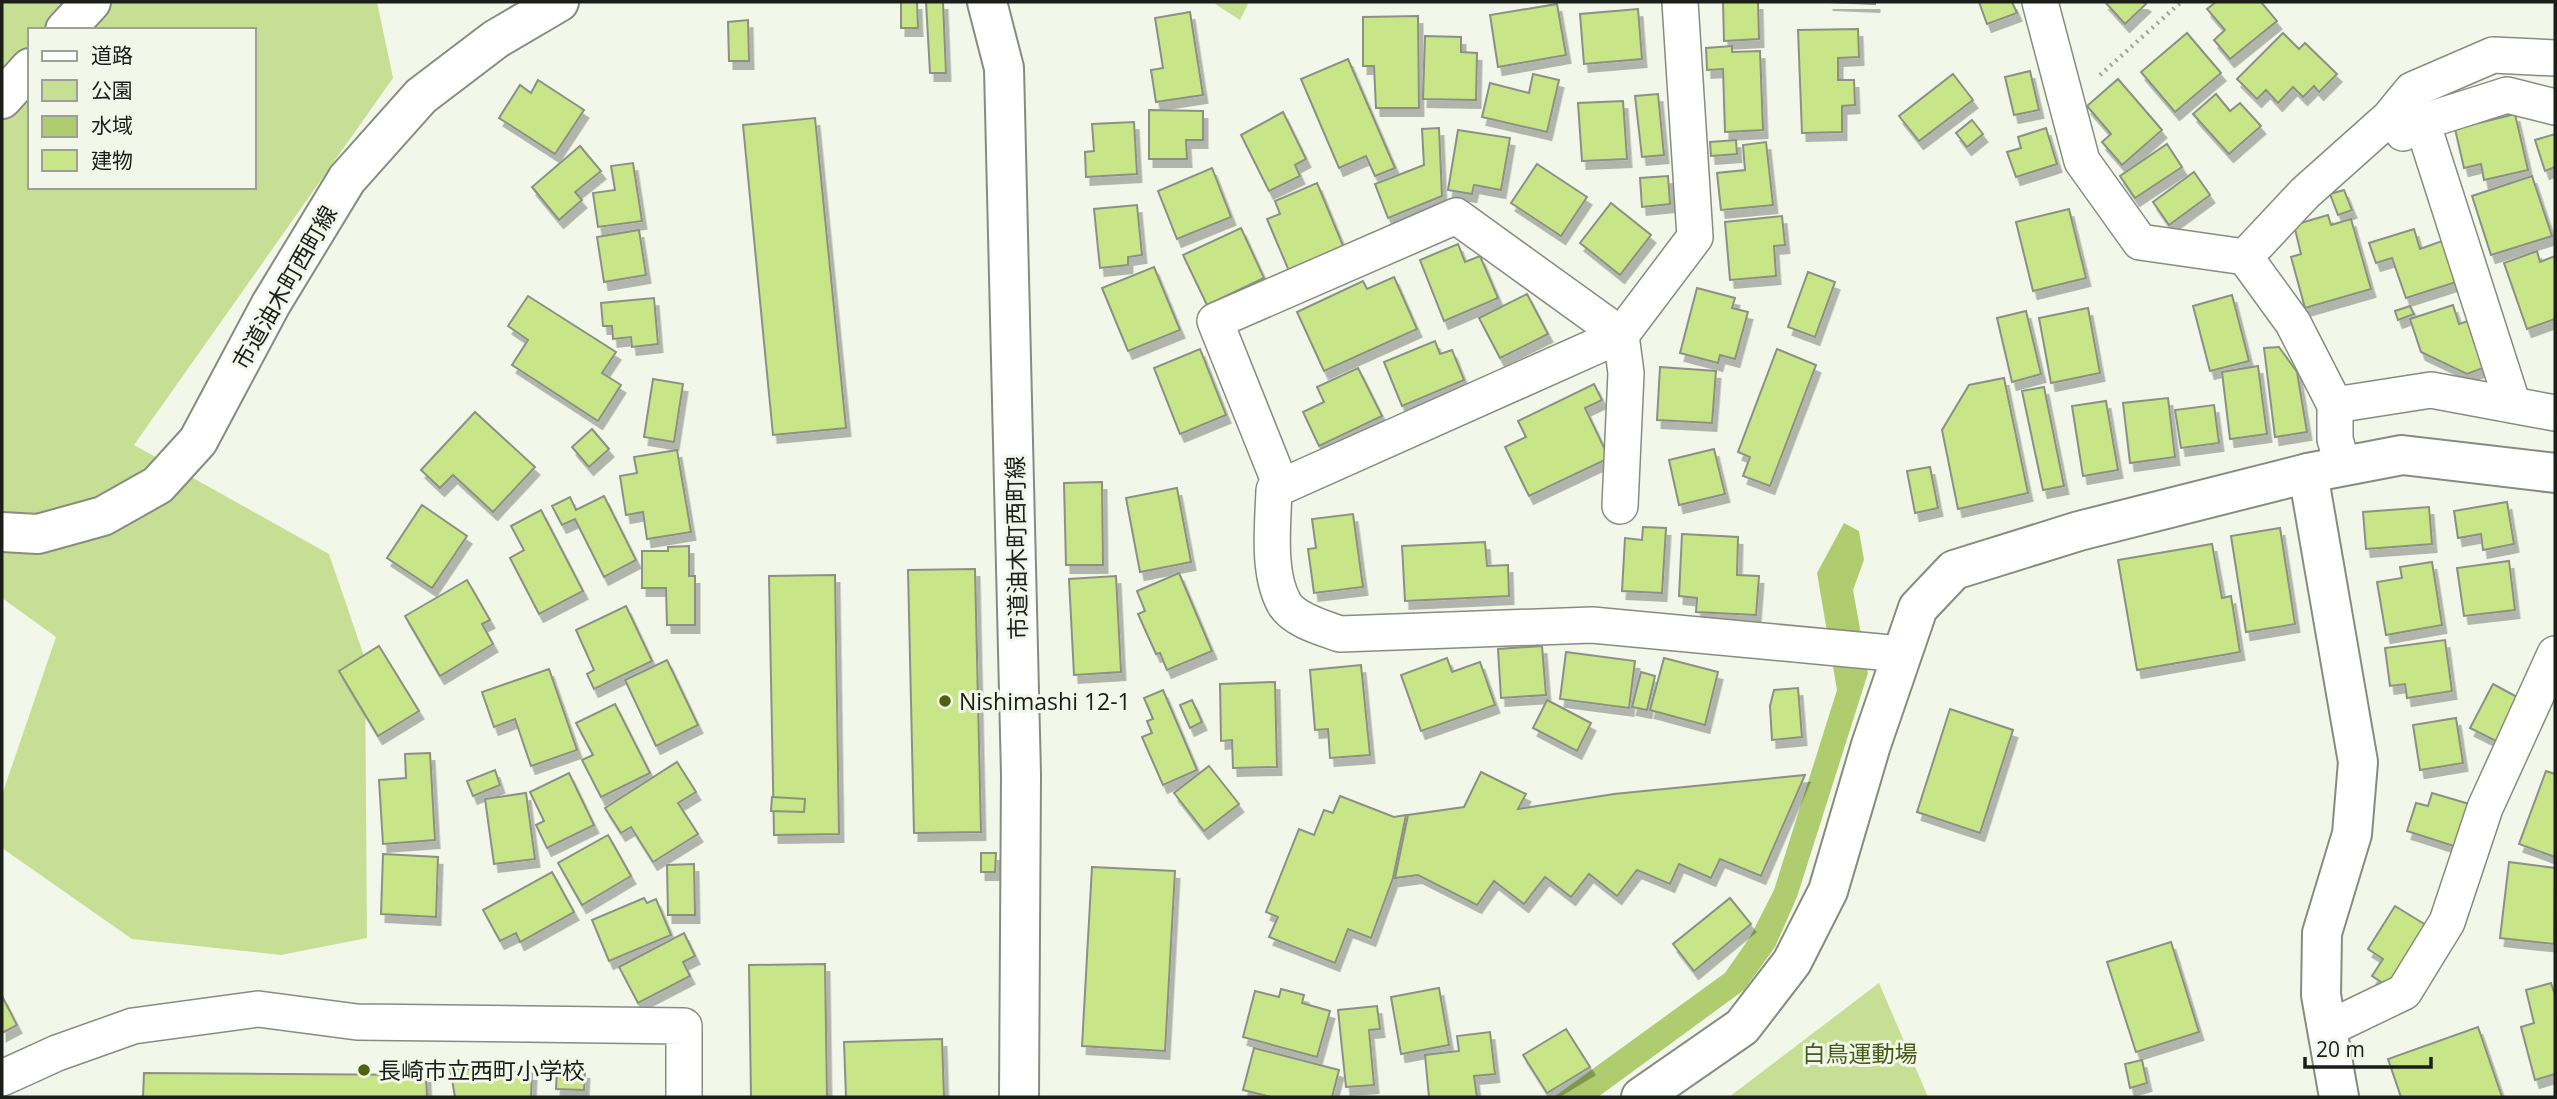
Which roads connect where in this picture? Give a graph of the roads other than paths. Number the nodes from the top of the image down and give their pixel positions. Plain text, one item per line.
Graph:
1 (91, 2) edge
2 (559, 2) edge
3 (986, 2) edge
4 (1680, 2) edge
5 (2040, 2) edge
6 (67, 28) edge
7 (2555, 58) edge
8 (28, 70) edge
9 (2, 99) edge
10 (2555, 107) edge
11 (2422, 122) junction
12 (2305, 193) junction
13 (2245, 257) junction
14 (1621, 335) junction
15 (2335, 404) junction
16 (2513, 405) junction
17 (2555, 413) edge
18 (2326, 470) junction
19 (2555, 473) edge
20 (1281, 486) junction
21 (1620, 506) dead end
22 (2, 532) edge
23 (1901, 654) junction
24 (2555, 654) edge
25 (2327, 1030) junction
26 (2, 1078) edge
27 (684, 1097) edge
28 (1019, 1097) edge
29 (1642, 1097) edge
30 (2339, 1097) edge

1 - 6 street
2 - 22 street, 市道油木町西町線
3 - 28 street, 市道油木町西町線
4 - 14 street
5 - 13 street
7 - 12 street
8 - 9 street
10 - 11 street
11 - 12 street
11 - 16 street
12 - 13 street
13 - 15 street
14 - 20 street
14 - 20 street
14 - 21 street
15 - 16 street
15 - 18 street
16 - 17 street
18 - 19 street
18 - 23 street
18 - 25 street
20 - 23 street
23 - 29 street
24 - 25 street
25 - 30 street
26 - 27 street

